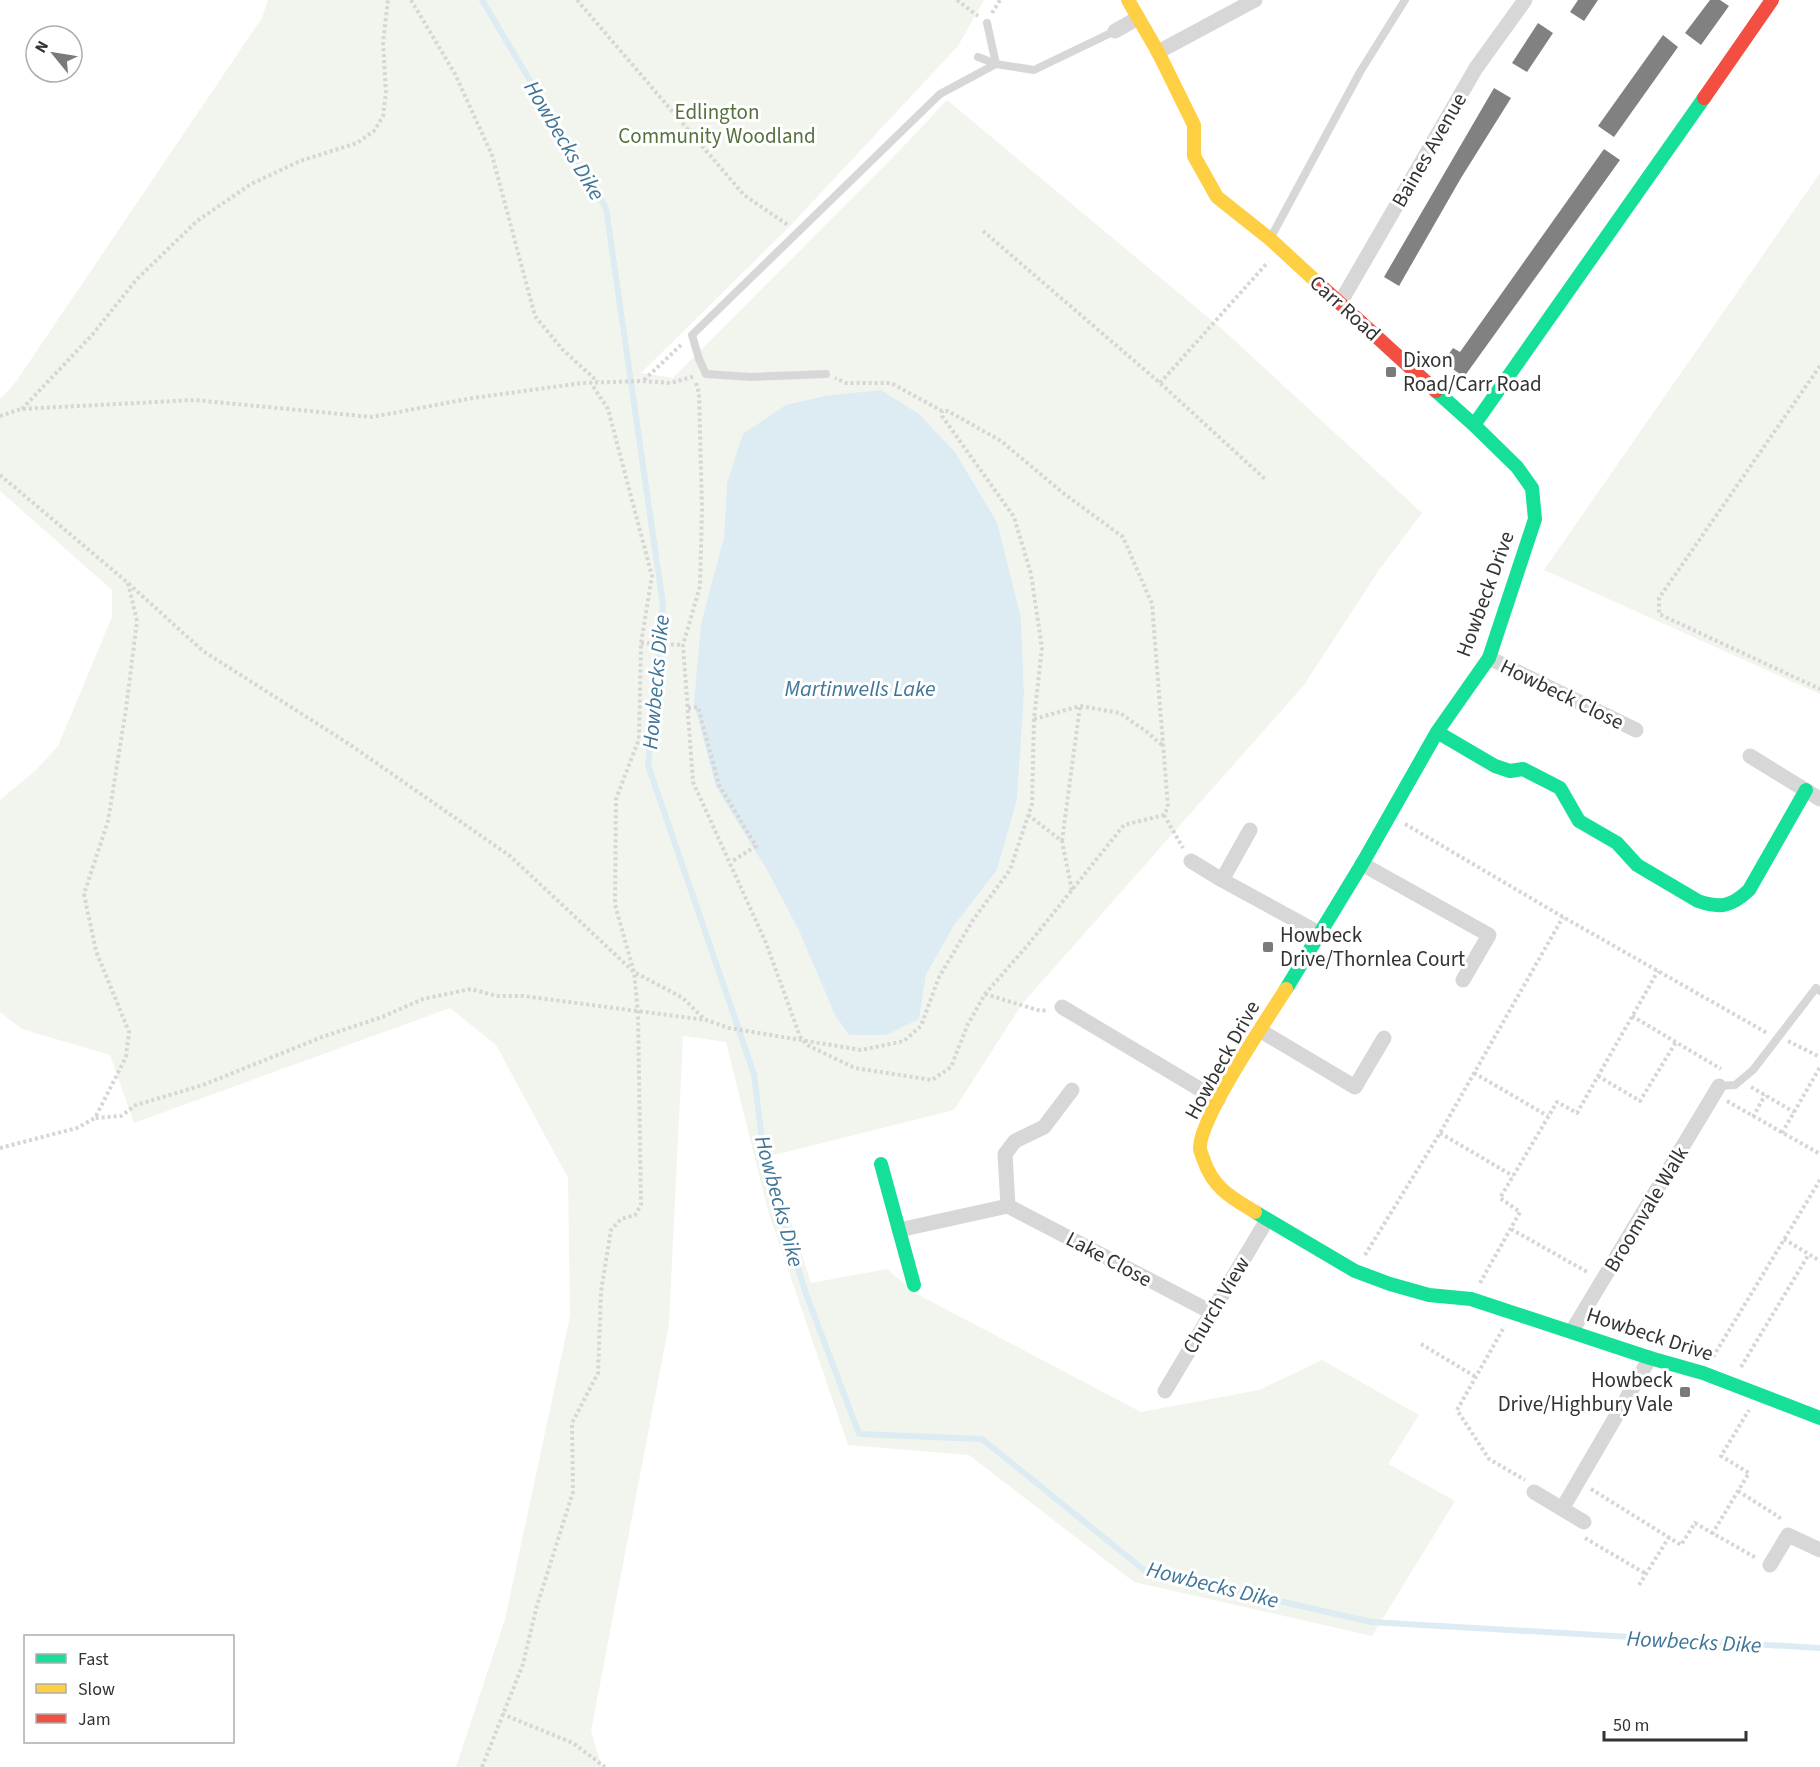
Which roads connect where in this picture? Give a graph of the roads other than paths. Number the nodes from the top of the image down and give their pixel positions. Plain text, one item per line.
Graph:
1 (1128, 0) edge
2 (1255, 0) edge
3 (1405, 0) edge
4 (1525, 0) edge
5 (1772, 0) edge
6 (1138, 18) junction
7 (987, 23) road end
8 (1115, 31) joint
9 (1158, 52) junction
10 (978, 57) dead end
11 (996, 64) junction
12 (1275, 244) junction
13 (1340, 303) junction
14 (826, 374) road end
15 (1474, 424) junction
16 (1489, 658) junction
17 (1636, 730) dead end
18 (1437, 732) junction
19 (1750, 756) dead end
20 (1806, 790) junction
21 (1820, 799) edge
22 (1250, 830) dead end
23 (1191, 861) road end
24 (1362, 864) junction
25 (1222, 880) junction
26 (1320, 933) junction
27 (1463, 981) dead end
28 (1820, 991) edge
29 (1062, 1007) road end
30 (1261, 1030) junction
31 (1384, 1038) dead end
32 (1072, 1090) dead end
33 (1717, 1090) joint
34 (1218, 1100) junction
35 (881, 1164) dead end
36 (1008, 1206) junction
37 (1267, 1220) junction
38 (899, 1230) junction
39 (914, 1285) dead end
40 (1211, 1312) junction
41 (1572, 1331) junction
42 (1650, 1358) junction
43 (1165, 1391) dead end
44 (1818, 1413) edge
45 (1534, 1491) road end
46 (1562, 1509) junction
47 (1584, 1522) road end
48 (1820, 1551) edge
49 (1770, 1565) road end

1 - 6 street, Carr Road
2 - 9 street
3 - 12 lane
4 - 13 street, Baines Avenue
5 - 15 street
6 - 8 street
6 - 9 street, Carr Road
7 - 11 lane
8 - 11 lane
9 - 12 street, Carr Road
10 - 11 lane
11 - 14 lane
12 - 13 street, Carr Road
13 - 15 street, Carr Road
15 - 16 street, Howbeck Drive
16 - 17 street, Howbeck Close
16 - 18 street, Howbeck Drive
18 - 20 street
18 - 24 street, Howbeck Drive
19 - 20 street
20 - 21 street
22 - 25 street
23 - 25 street
24 - 26 street, Howbeck Drive
24 - 27 street
25 - 26 street
26 - 30 street, Howbeck Drive
28 - 33 lane
29 - 34 street
30 - 31 street
30 - 34 street, Howbeck Drive
32 - 36 street
33 - 41 street, Broomvale Walk
34 - 37 street, Howbeck Drive
35 - 38 street
36 - 38 street
36 - 40 street, Lake Close
37 - 40 street, Church View
37 - 41 street, Howbeck Drive
38 - 39 street
40 - 43 street, Church View
41 - 42 street, Howbeck Drive
42 - 44 street, Howbeck Drive
42 - 46 street
45 - 46 street
46 - 47 street
48 - 49 street

